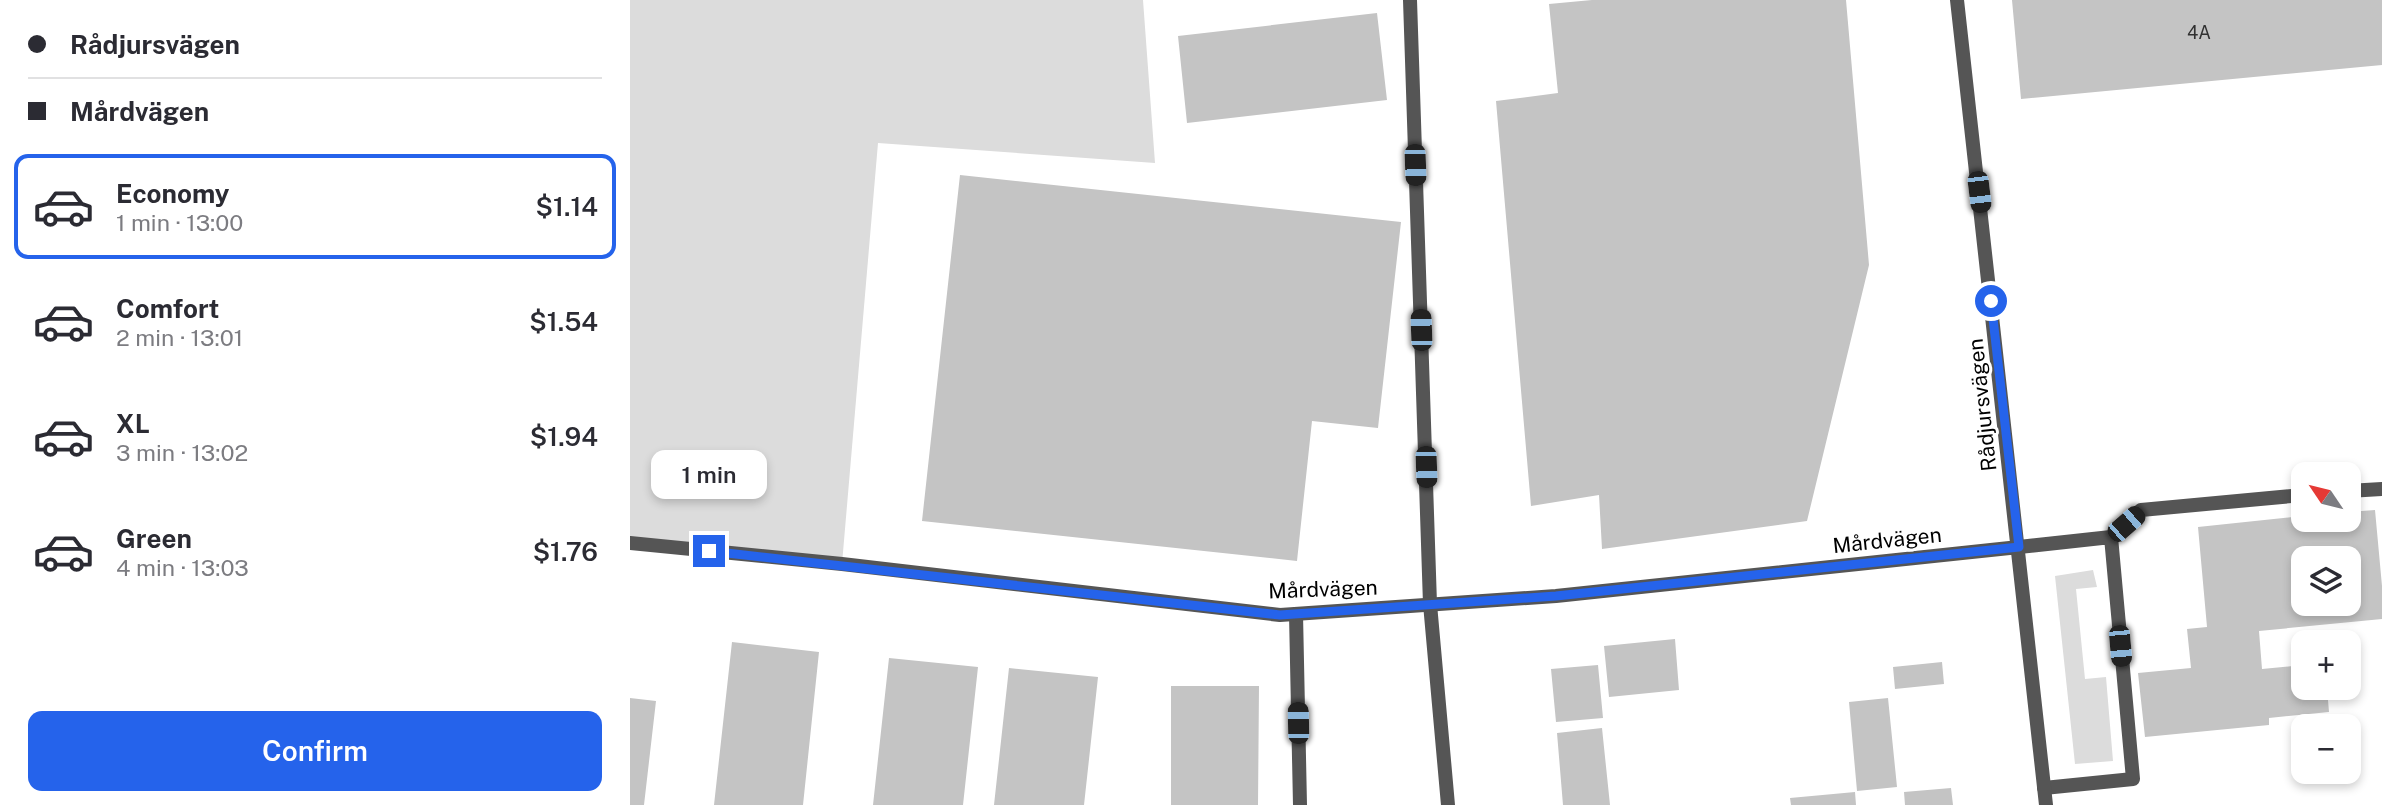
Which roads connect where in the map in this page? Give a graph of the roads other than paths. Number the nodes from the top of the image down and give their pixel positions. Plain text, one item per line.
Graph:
1 (1409, 0) edge
2 (1957, 0) edge
3 (2382, 489) edge
4 (2361, 490) edge
5 (2291, 496) edge
6 (2111, 537) junction
7 (630, 543) edge
8 (2019, 547) junction
9 (1430, 604) junction
10 (1296, 614) junction
11 (2043, 788) junction
12 (1300, 805) edge
13 (1448, 805) edge
14 (2046, 805) edge

1 - 9 street
2 - 8 street, Rådjursvägen
3 - 4 street
5 - 6 street
6 - 8 street, Mårdvägen
6 - 11 street
7 - 10 street, Mårdvägen
8 - 9 street, Mårdvägen
8 - 11 street, Rådjursvägen
9 - 10 street, Mårdvägen
9 - 13 street
10 - 12 street
11 - 14 street, Rådjursvägen

